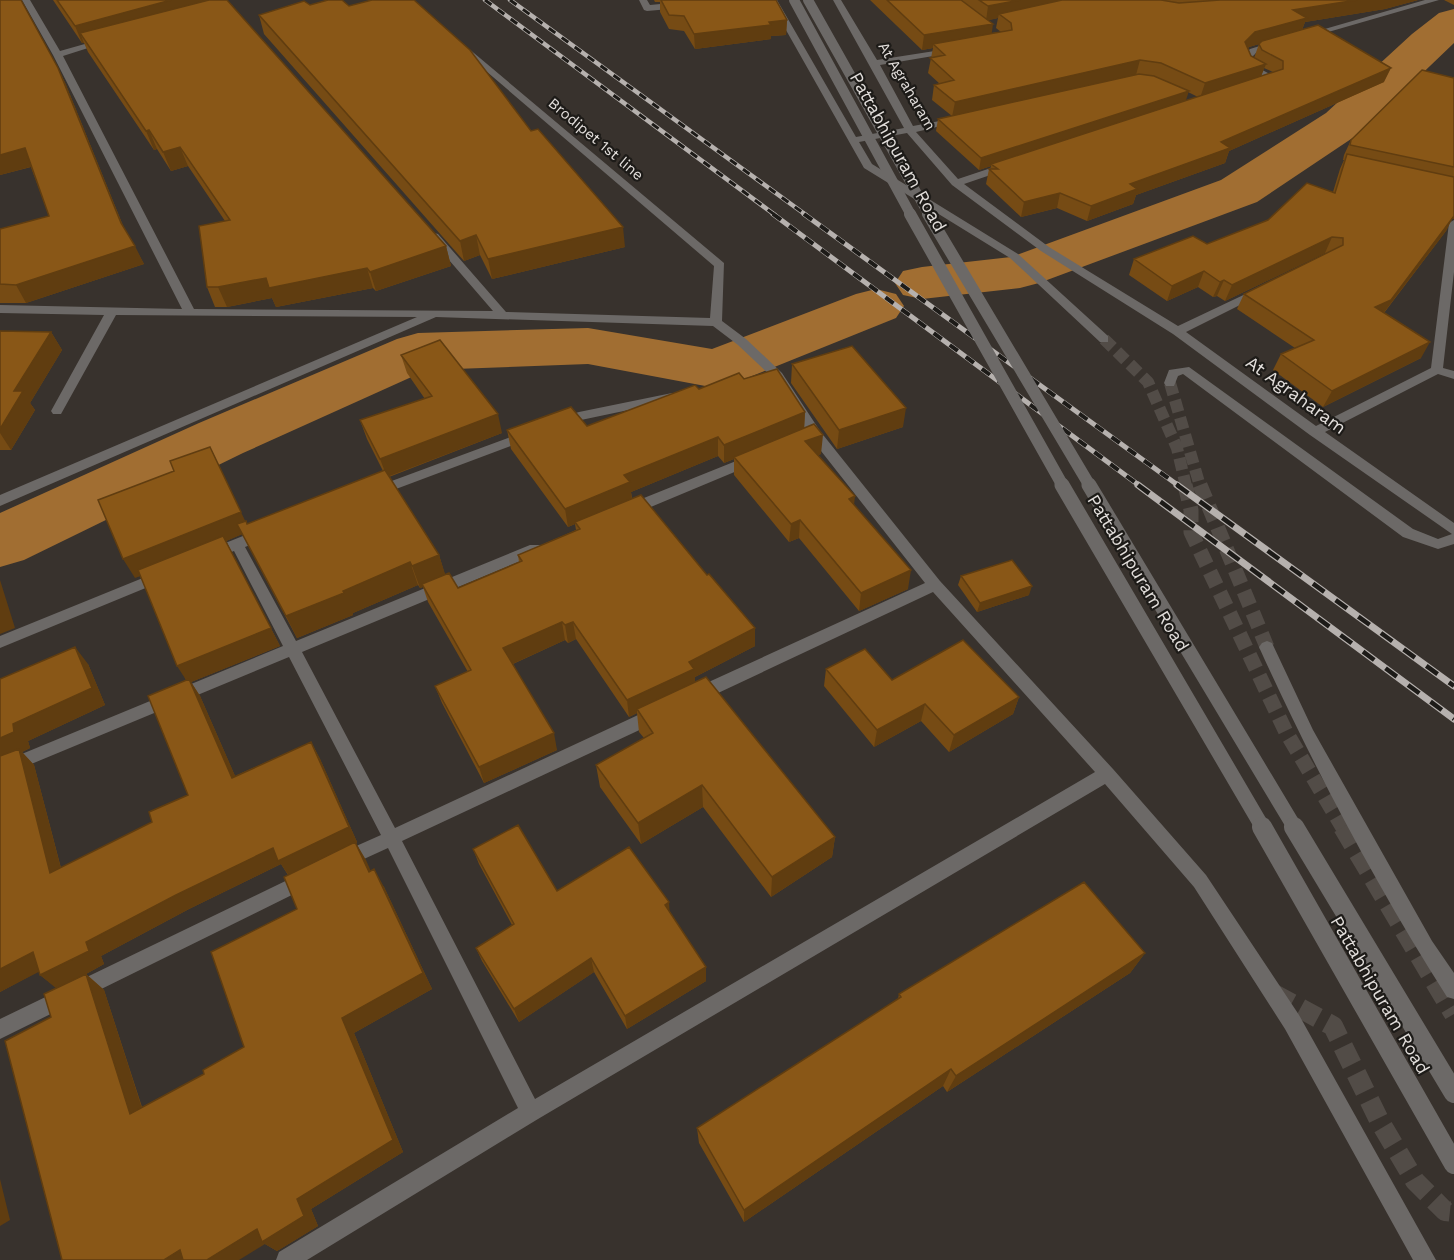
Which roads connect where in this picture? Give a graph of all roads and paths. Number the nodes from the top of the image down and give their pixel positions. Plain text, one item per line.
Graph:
1 (26, 0) edge
2 (643, 0) edge
3 (773, 0) edge
4 (794, 0) edge
5 (808, 0) edge
6 (837, 0) edge
7 (1435, 0) edge
8 (689, 4) edge
9 (453, 38) edge
10 (1298, 38) edge
11 (113, 39) edge
12 (1287, 41) edge
13 (957, 49) edge
14 (58, 55) junction
15 (874, 63) junction
16 (1252, 86) edge
17 (967, 119) edge
18 (911, 132) junction
19 (853, 141) junction
20 (1022, 161) edge
21 (957, 183) junction
22 (1454, 223) edge
23 (424, 225) edge
24 (1269, 287) edge
25 (0, 309) edge
26 (113, 310) junction
27 (190, 313) junction
28 (436, 313) junction
29 (503, 315) junction
30 (716, 322) junction
31 (1178, 331) junction
32 (1104, 339) tunnel mouth
33 (1437, 370) junction
34 (1454, 375) edge
35 (1170, 383) dead end
36 (684, 395) edge
37 (57, 411) dead end
38 (1315, 432) junction
39 (760, 456) edge
40 (358, 498) edge
41 (0, 501) edge
42 (619, 515) edge
43 (281, 527) edge
44 (1454, 530) edge
45 (1454, 539) edge
46 (553, 542) edge
47 (237, 544) junction
48 (205, 557) edge
49 (172, 571) edge
50 (935, 585) junction
51 (0, 642) edge
52 (1267, 647) tunnel mouth
53 (292, 649) junction
54 (0, 770) edge
55 (1107, 774) junction
56 (391, 837) junction
57 (1454, 990) edge
58 (0, 1029) edge
59 (1454, 1092) edge
60 (531, 1112) junction
61 (1454, 1164) edge
62 (287, 1260) edge
63 (1425, 1260) edge

1 - 14 street
2 - 8 street
3 - 19 street
4 - 61 street, Pattabhipuram Road, bridge
5 - 59 street, Pattabhipuram Road, bridge
6 - 15 street, At Agraharam
7 - 10 street
9 - 30 street, Brodipet 1st line
11 - 14 street
12 - 16 street
13 - 15 street
14 - 27 street
15 - 18 street, At Agraharam
17 - 18 street
18 - 19 street
18 - 21 street, At Agraharam
19 - 32 street
20 - 21 street
21 - 31 street, At Agraharam
22 - 33 street
23 - 29 street
24 - 31 street
25 - 26 street
26 - 27 street
26 - 37 street
27 - 28 street
28 - 29 street
28 - 41 street
29 - 30 street
30 - 50 street
31 - 38 street, At Agraharam
33 - 34 street
33 - 38 street
35 - 45 street
36 - 40 street
38 - 44 street, At Agraharam
39 - 42 street
43 - 47 street
46 - 53 street
47 - 48 street
47 - 53 street
49 - 51 street
50 - 55 street
50 - 56 street
52 - 57 street
53 - 54 street
53 - 56 street
55 - 60 street
55 - 63 street
56 - 58 street
56 - 60 street
60 - 62 street

